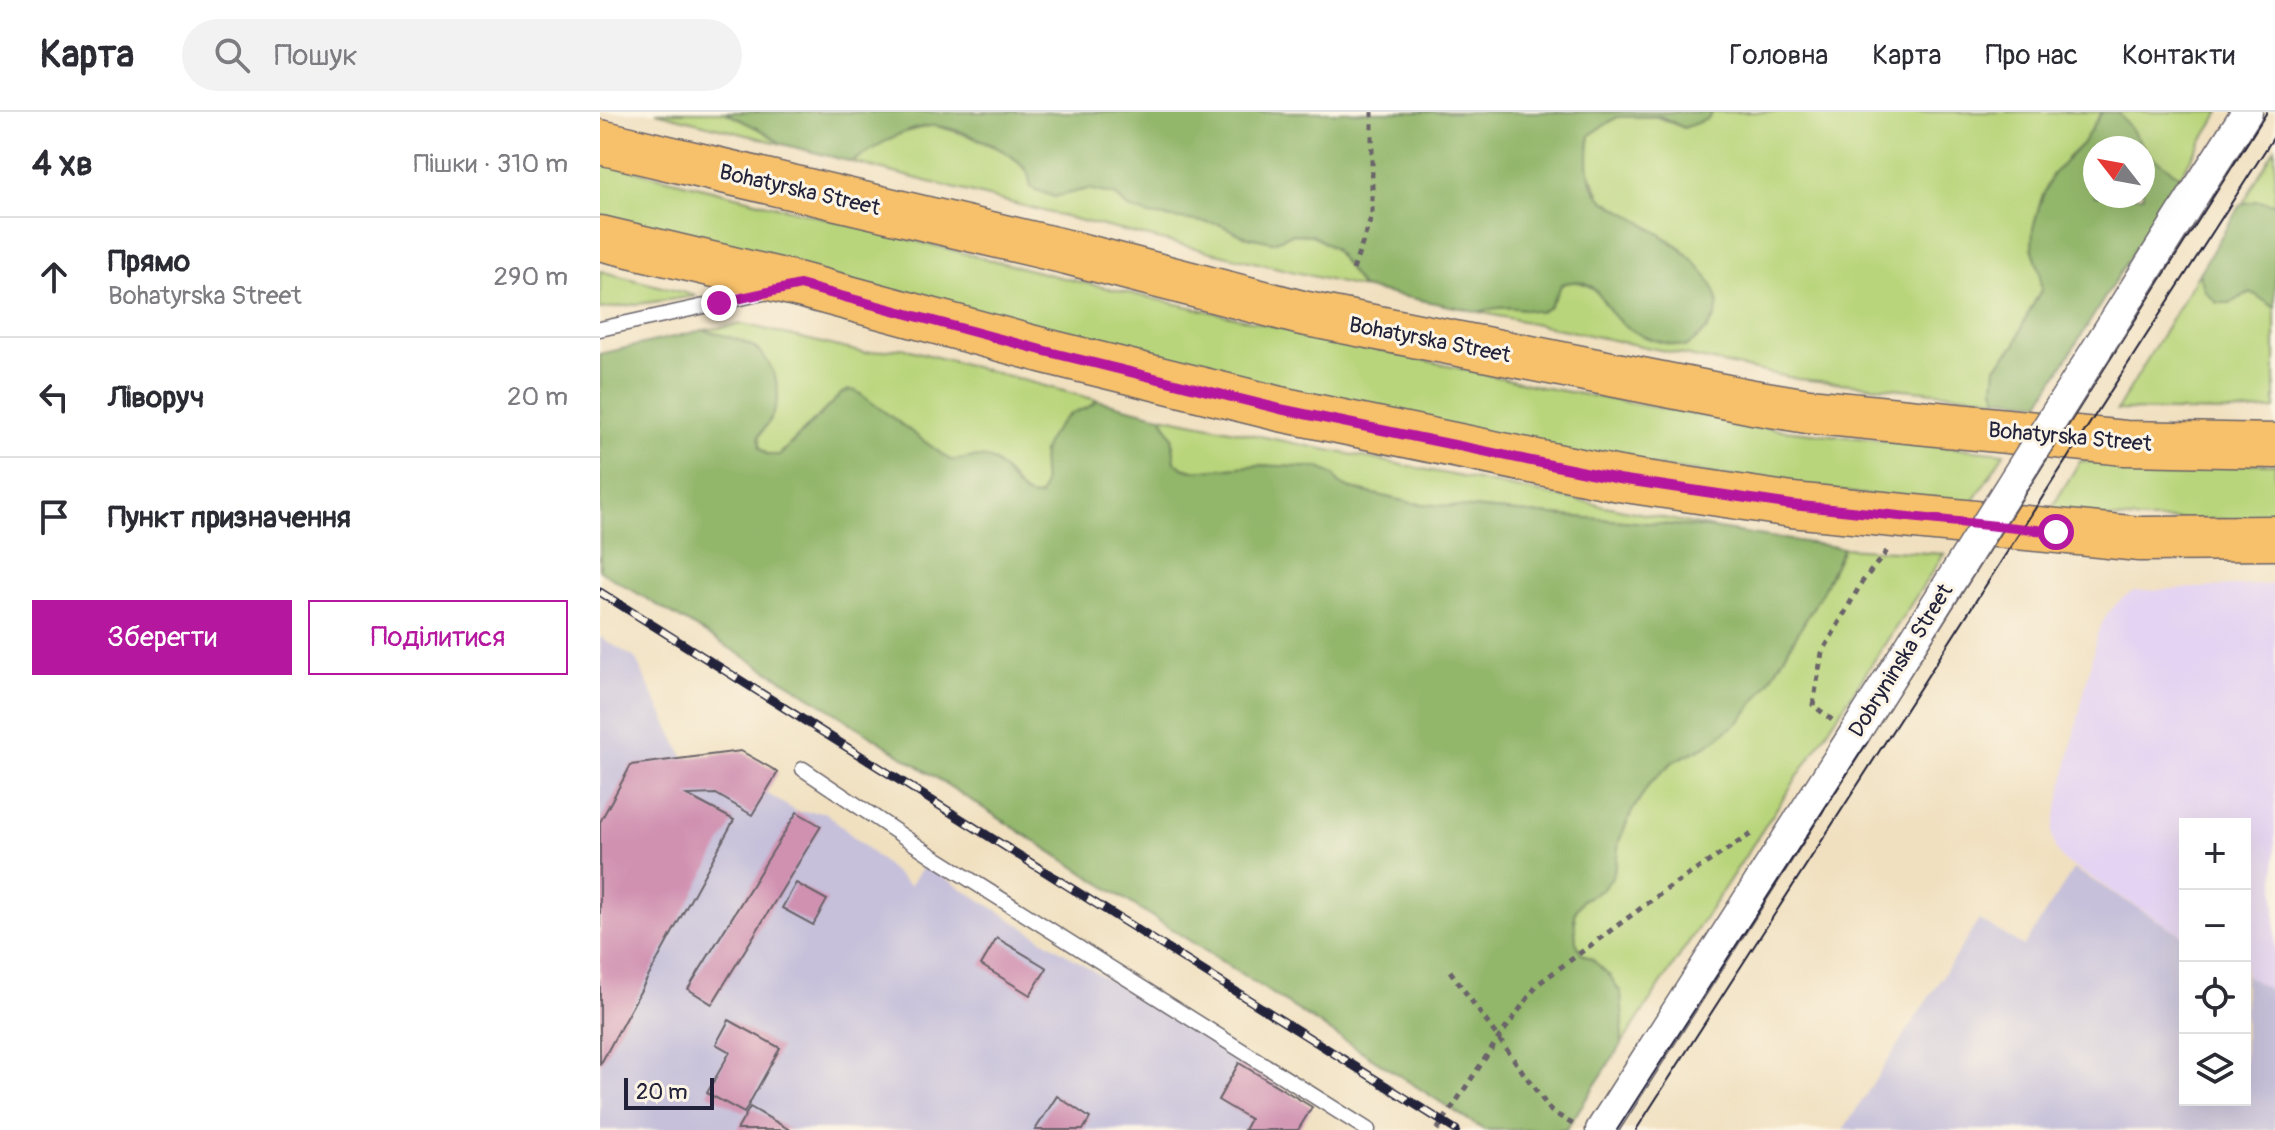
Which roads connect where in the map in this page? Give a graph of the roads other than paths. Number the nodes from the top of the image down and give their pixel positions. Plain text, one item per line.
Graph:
1 (2247, 112) edge
2 (600, 142) edge
3 (600, 238) edge
4 (800, 285) junction
5 (600, 329) edge
6 (2275, 446) edge
7 (2275, 538) edge
8 (803, 769) dead end
9 (1368, 1130) edge
10 (1601, 1130) edge

1 - 10 street, Dobryninska Street, bridge
2 - 6 main road, Bohatyrska Street
3 - 4 main road
4 - 5 lane
4 - 7 main road
8 - 9 lane

